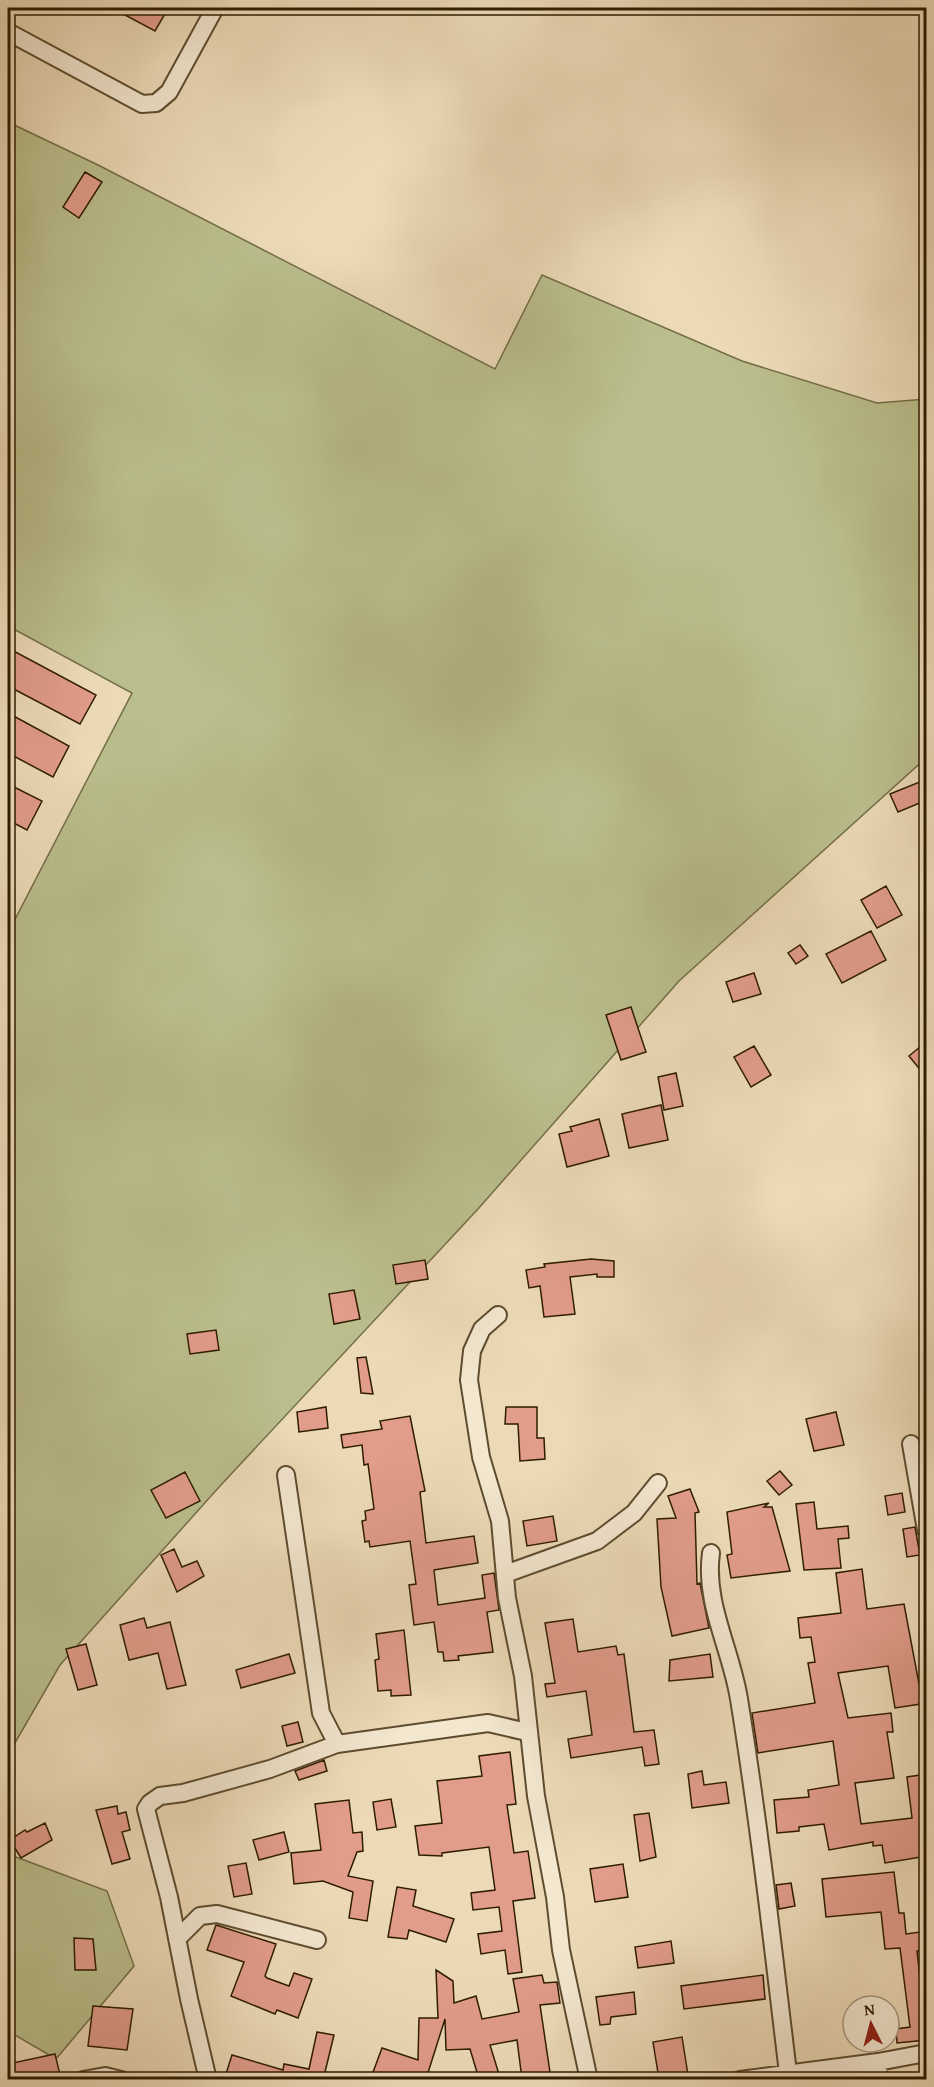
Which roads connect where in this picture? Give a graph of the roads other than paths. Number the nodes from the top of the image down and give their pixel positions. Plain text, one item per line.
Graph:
1 (214, 8) edge
2 (8, 32) edge
3 (498, 1315) dead end
4 (912, 1444) dead end
5 (286, 1475) dead end
6 (658, 1483) dead end
7 (927, 1530) edge
8 (711, 1553) dead end
9 (505, 1574) junction
10 (527, 1731) junction
11 (337, 1743) junction
12 (177, 1939) junction
13 (317, 1940) dead end
14 (927, 2053) edge
15 (878, 2062) junction
16 (788, 2073) junction
17 (83, 2079) edge
18 (121, 2079) edge
19 (208, 2079) edge
20 (589, 2079) edge
21 (740, 2079) edge
22 (879, 2079) edge

1 - 2 street
3 - 9 street
4 - 7 street
5 - 11 street
6 - 9 street
8 - 16 street
9 - 10 street
10 - 11 street
10 - 20 street
11 - 12 street
12 - 13 street
12 - 19 street
14 - 15 street
15 - 16 street
15 - 22 street
16 - 21 street
17 - 18 street

